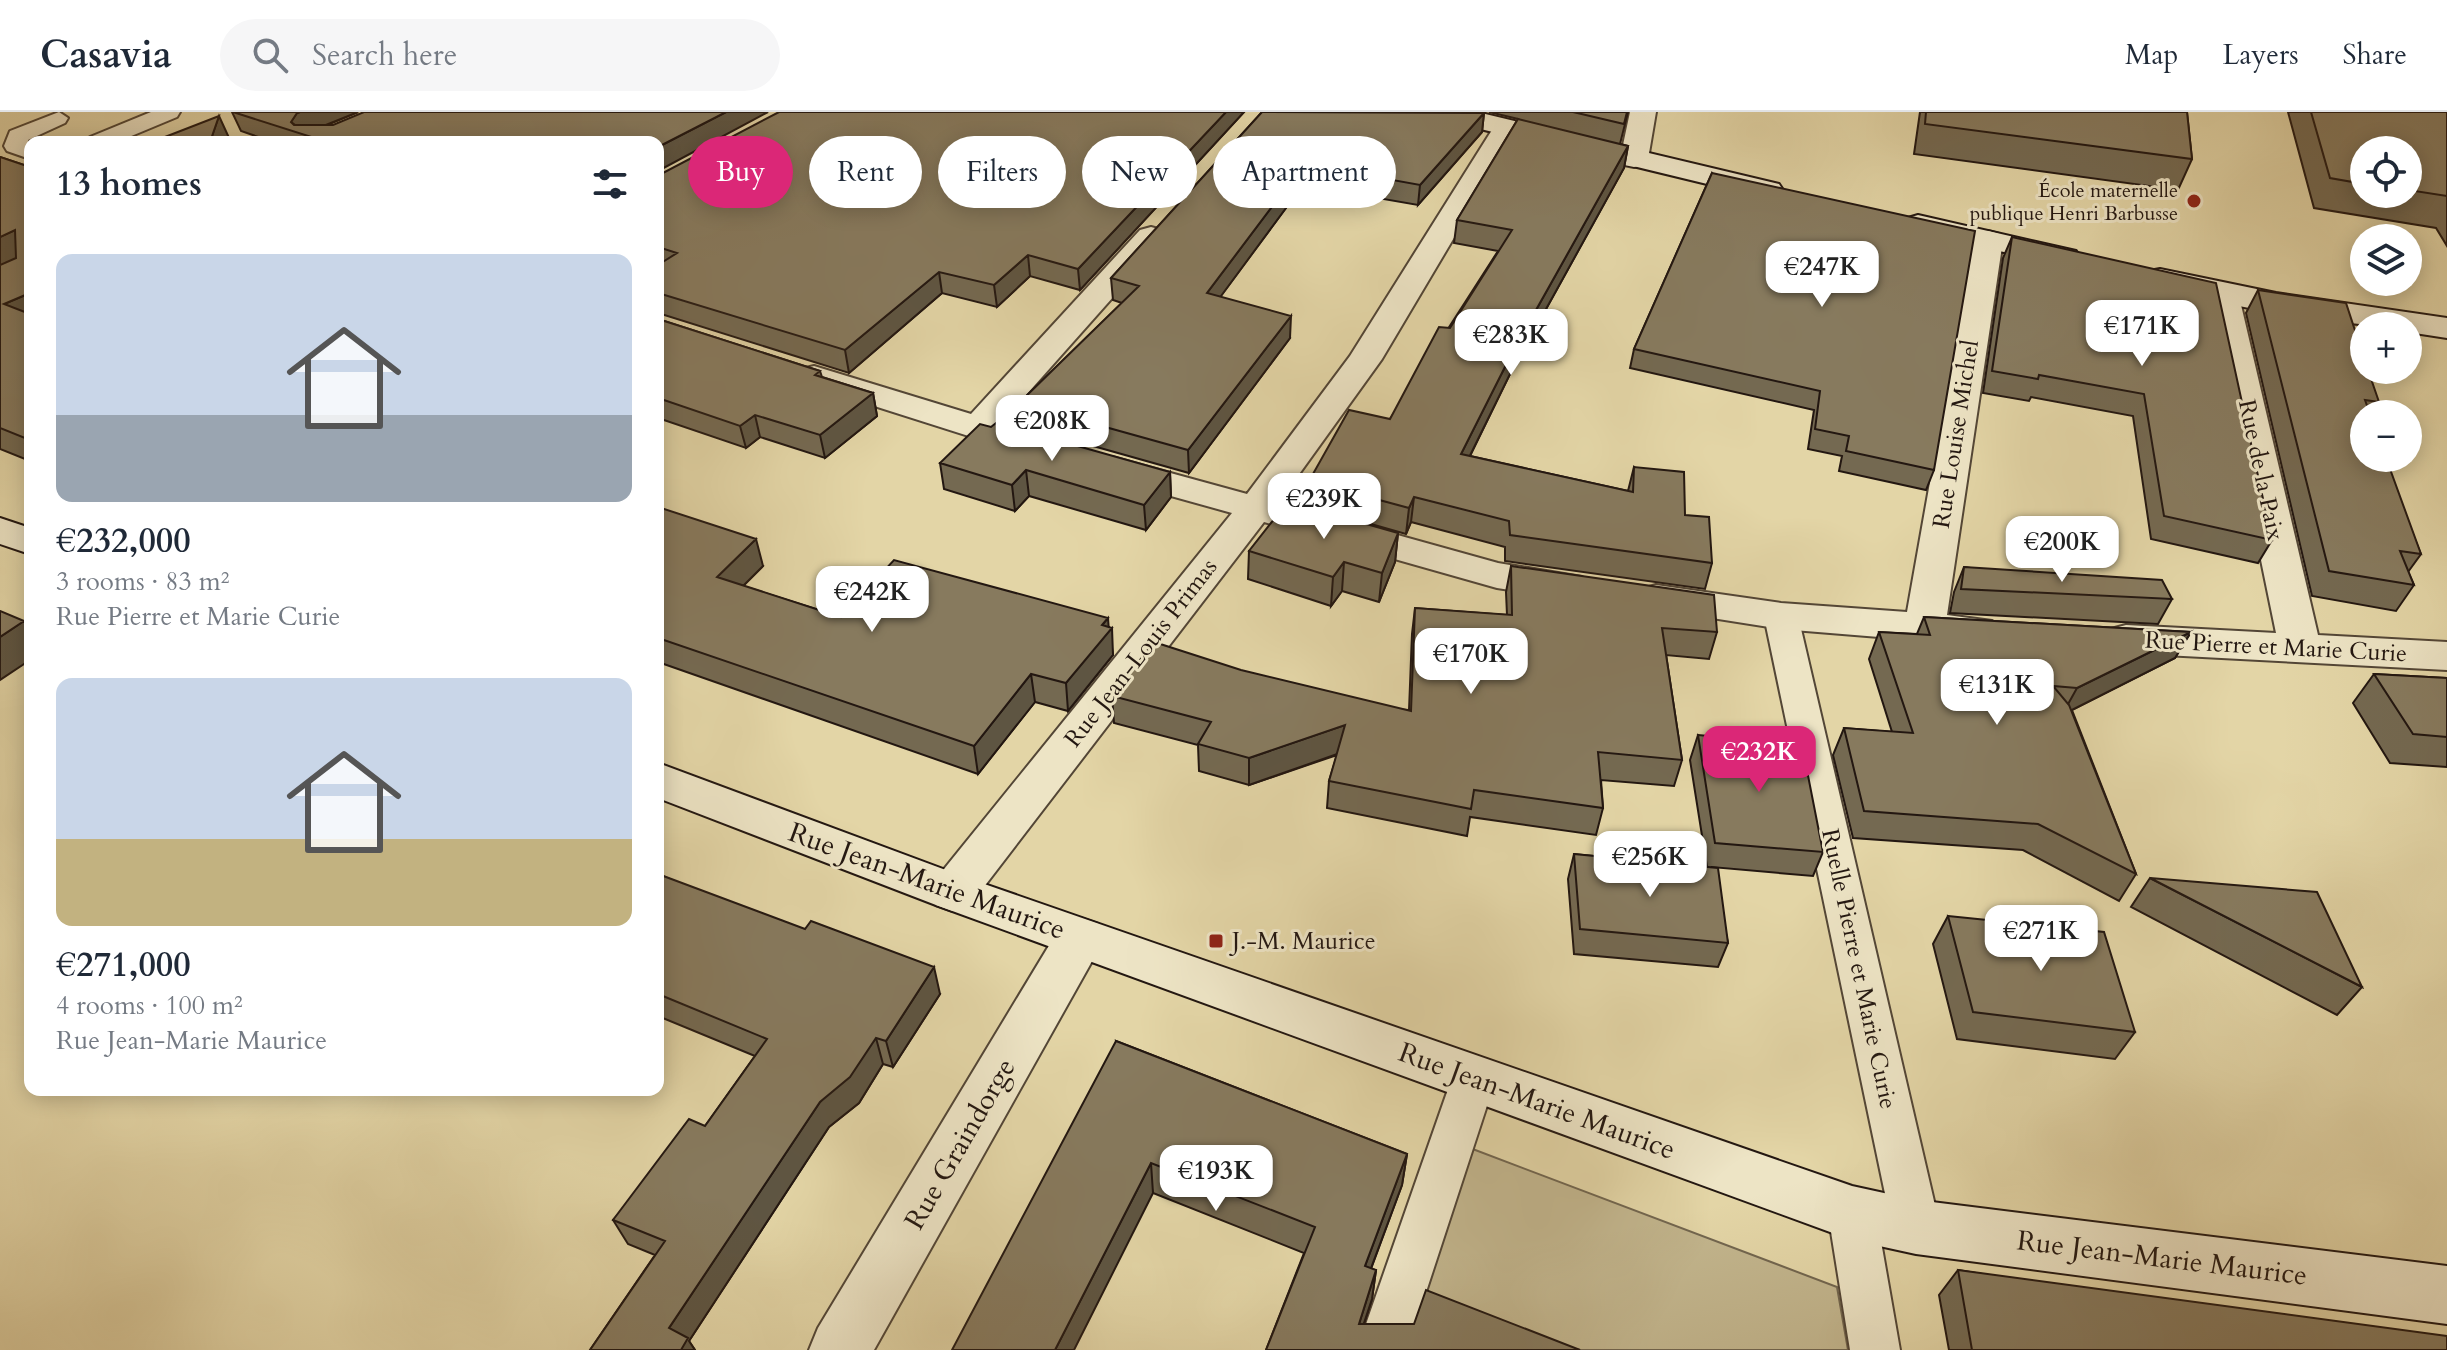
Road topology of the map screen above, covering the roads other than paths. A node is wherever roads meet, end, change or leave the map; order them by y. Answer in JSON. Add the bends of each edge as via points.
{"nodes":[{"id":1,"x":169,"y":112,"type":"edge"},
{"id":2,"x":1444,"y":112,"type":"edge"},
{"id":3,"x":1643,"y":112,"type":"edge"},
{"id":4,"x":57,"y":118,"type":"dead end"},
{"id":5,"x":1506,"y":128,"type":"junction"},
{"id":6,"x":112,"y":136,"type":"edge"},
{"id":7,"x":24,"y":150,"type":"edge"},
{"id":8,"x":1634,"y":159,"type":"junction"},
{"id":9,"x":1802,"y":198,"type":"edge"},
{"id":10,"x":1167,"y":217,"type":"edge"},
{"id":11,"x":1895,"y":219,"type":"edge"},
{"id":12,"x":1988,"y":240,"type":"junction"},
{"id":13,"x":2090,"y":262,"type":"edge"},
{"id":14,"x":2134,"y":272,"type":"edge"},
{"id":15,"x":2222,"y":292,"type":"junction"},
{"id":16,"x":2447,"y":328,"type":"edge"},
{"id":17,"x":780,"y":364,"type":"edge"},
{"id":18,"x":977,"y":428,"type":"junction"},
{"id":19,"x":1255,"y":509,"type":"junction"},
{"id":20,"x":0,"y":530,"type":"edge"},
{"id":21,"x":24,"y":540,"type":"edge"},
{"id":22,"x":1781,"y":616,"type":"junction"},
{"id":23,"x":1925,"y":628,"type":"junction"},
{"id":24,"x":2018,"y":633,"type":"edge"},
{"id":25,"x":2096,"y":637,"type":"edge"},
{"id":26,"x":2300,"y":649,"type":"junction"},
{"id":27,"x":2447,"y":656,"type":"edge"},
{"id":28,"x":664,"y":782,"type":"edge"},
{"id":29,"x":953,"y":892,"type":"junction"},
{"id":30,"x":1080,"y":938,"type":"junction"},
{"id":31,"x":1474,"y":1078,"type":"junction"},
{"id":32,"x":1852,"y":1213,"type":"junction"},
{"id":33,"x":1916,"y":1227,"type":"junction"},
{"id":34,"x":2447,"y":1295,"type":"edge"},
{"id":35,"x":840,"y":1350,"type":"edge"},
{"id":36,"x":1382,"y":1350,"type":"edge"},
{"id":37,"x":1875,"y":1350,"type":"edge"}],
"edges":[{"from":1,"to":6,"type":"lane"},
{"from":2,"to":5,"type":"street"},
{"from":3,"to":8,"type":"street"},
{"from":4,"to":7,"type":"lane","via":[[18,136],[15,146]]},
{"from":5,"to":8,"type":"street"},
{"from":5,"to":19,"type":"street","name":"Rue Jean-Louis Primas","via":[[1365,359]]},
{"from":8,"to":9,"type":"street"},
{"from":10,"to":18,"type":"street"},
{"from":11,"to":12,"type":"street"},
{"from":12,"to":13,"type":"street"},
{"from":12,"to":23,"type":"street","name":"Rue Louise Michel"},
{"from":14,"to":15,"type":"street"},
{"from":15,"to":16,"type":"street"},
{"from":15,"to":26,"type":"street","name":"Rue de la Paix"},
{"from":17,"to":18,"type":"street"},
{"from":18,"to":19,"type":"street"},
{"from":19,"to":22,"type":"street","via":[[1497,575]]},
{"from":19,"to":29,"type":"street","name":"Rue Jean-Louis Primas"},
{"from":20,"to":21,"type":"street"},
{"from":22,"to":23,"type":"street"},
{"from":22,"to":33,"type":"lane","name":"Ruelle Pierre et Marie Curie"},
{"from":23,"to":24,"type":"street"},
{"from":25,"to":26,"type":"street","name":"Rue Pierre et Marie Curie"},
{"from":26,"to":27,"type":"street","name":"Rue Pierre et Marie Curie"},
{"from":28,"to":29,"type":"street","name":"Rue Jean-Marie Maurice"},
{"from":29,"to":30,"type":"street","name":"Rue Jean-Marie Maurice"},
{"from":30,"to":31,"type":"street","name":"Rue Jean-Marie Maurice"},
{"from":30,"to":35,"type":"street","name":"Rue Graindorge"},
{"from":31,"to":32,"type":"street","name":"Rue Jean-Marie Maurice"},
{"from":31,"to":36,"type":"lane"},
{"from":32,"to":33,"type":"street","name":"Rue Jean-Marie Maurice"},
{"from":32,"to":37,"type":"lane"},
{"from":33,"to":34,"type":"street","name":"Rue Jean-Marie Maurice"}]}
